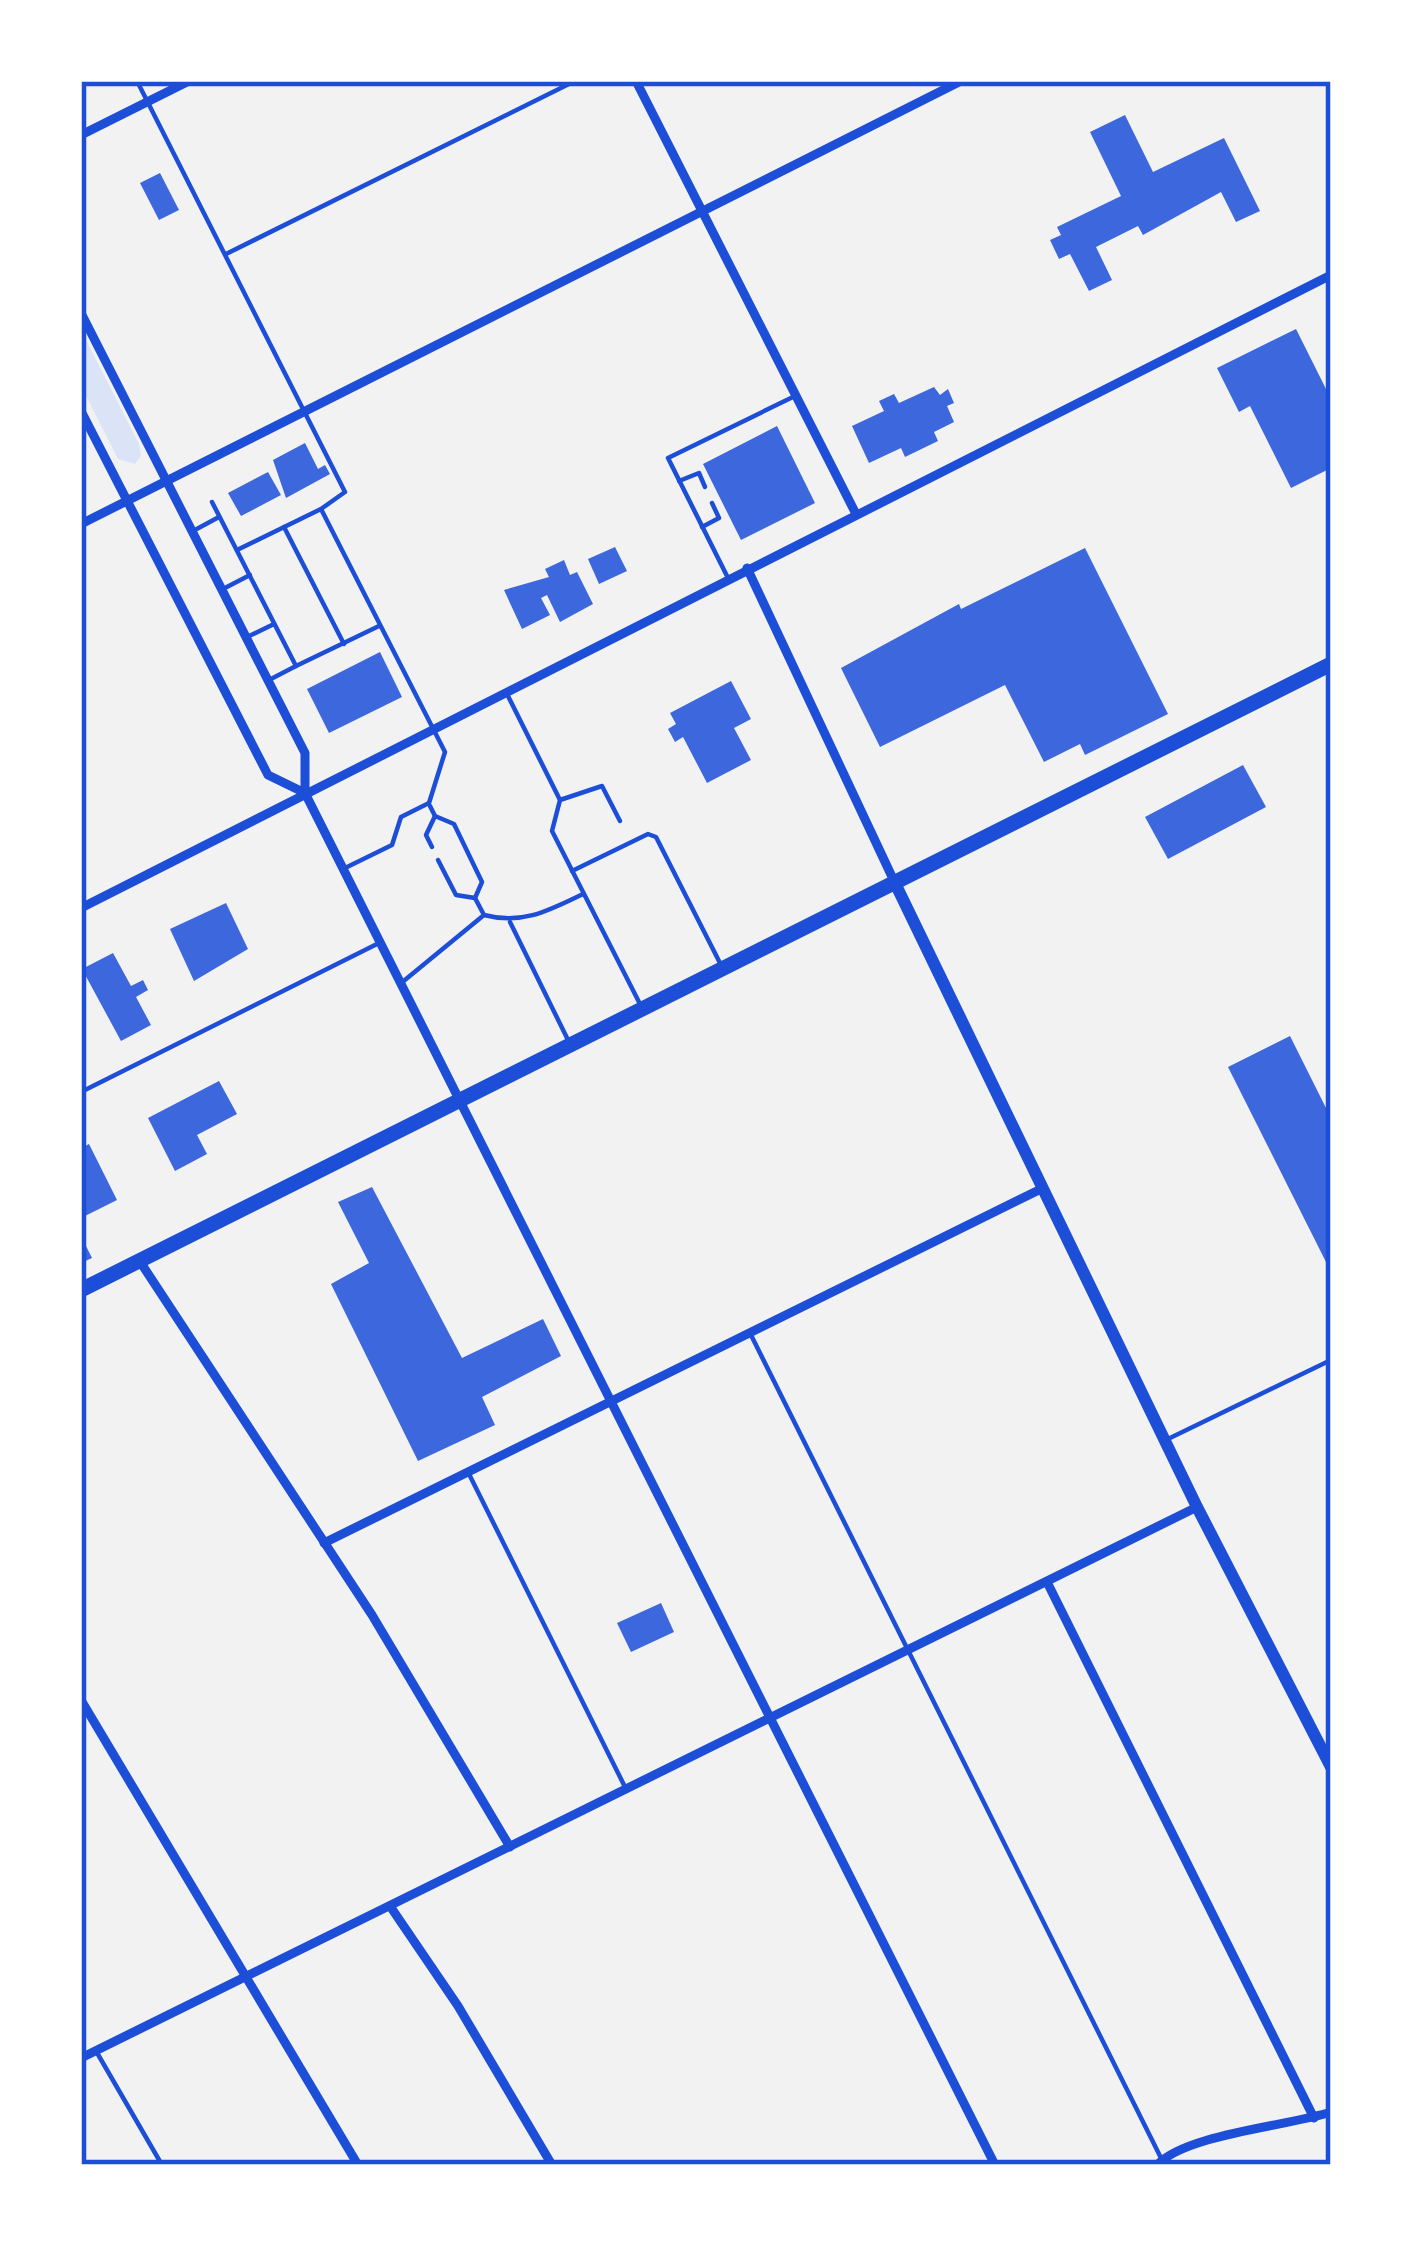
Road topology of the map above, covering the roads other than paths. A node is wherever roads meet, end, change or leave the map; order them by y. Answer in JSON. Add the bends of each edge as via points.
{"nodes":[{"id":1,"x":137,"y":81,"type":"edge"},
{"id":2,"x":189,"y":81,"type":"edge"},
{"id":3,"x":575,"y":81,"type":"edge"},
{"id":4,"x":635,"y":81,"type":"edge"},
{"id":5,"x":962,"y":81,"type":"edge"},
{"id":6,"x":148,"y":102,"type":"junction"},
{"id":7,"x":81,"y":136,"type":"edge"},
{"id":8,"x":701,"y":212,"type":"junction"},
{"id":9,"x":226,"y":254,"type":"junction"},
{"id":10,"x":1331,"y":275,"type":"edge"},
{"id":11,"x":81,"y":313,"type":"edge"},
{"id":12,"x":795,"y":396,"type":"junction"},
{"id":13,"x":81,"y":411,"type":"edge"},
{"id":14,"x":306,"y":412,"type":"junction"},
{"id":15,"x":679,"y":481,"type":"junction"},
{"id":16,"x":166,"y":482,"type":"junction"},
{"id":17,"x":705,"y":488,"type":"dead end"},
{"id":18,"x":126,"y":502,"type":"junction"},
{"id":19,"x":212,"y":502,"type":"dead end"},
{"id":20,"x":712,"y":503,"type":"dead end"},
{"id":21,"x":321,"y":509,"type":"junction"},
{"id":22,"x":856,"y":514,"type":"junction"},
{"id":23,"x":220,"y":517,"type":"junction"},
{"id":24,"x":81,"y":524,"type":"edge"},
{"id":25,"x":284,"y":526,"type":"junction"},
{"id":26,"x":702,"y":526,"type":"junction"},
{"id":27,"x":192,"y":531,"type":"junction"},
{"id":28,"x":237,"y":550,"type":"junction"},
{"id":29,"x":747,"y":568,"type":"junction"},
{"id":30,"x":250,"y":575,"type":"junction"},
{"id":31,"x":728,"y":578,"type":"junction"},
{"id":32,"x":222,"y":590,"type":"junction"},
{"id":33,"x":274,"y":624,"type":"junction"},
{"id":34,"x":381,"y":625,"type":"junction"},
{"id":35,"x":246,"y":638,"type":"junction"},
{"id":36,"x":344,"y":644,"type":"junction"},
{"id":37,"x":1331,"y":664,"type":"edge"},
{"id":38,"x":296,"y":666,"type":"junction"},
{"id":39,"x":268,"y":680,"type":"junction"},
{"id":40,"x":505,"y":690,"type":"junction"},
{"id":41,"x":434,"y":725,"type":"junction"},
{"id":42,"x":304,"y":793,"type":"junction"},
{"id":43,"x":560,"y":800,"type":"junction"},
{"id":44,"x":429,"y":803,"type":"junction"},
{"id":45,"x":435,"y":816,"type":"junction"},
{"id":46,"x":620,"y":820,"type":"dead end"},
{"id":47,"x":432,"y":847,"type":"dead end"},
{"id":48,"x":438,"y":860,"type":"dead end"},
{"id":49,"x":343,"y":869,"type":"junction"},
{"id":50,"x":572,"y":871,"type":"junction"},
{"id":51,"x":894,"y":881,"type":"junction"},
{"id":52,"x":583,"y":894,"type":"junction"},
{"id":53,"x":475,"y":898,"type":"junction"},
{"id":54,"x":81,"y":908,"type":"edge"},
{"id":55,"x":484,"y":915,"type":"junction"},
{"id":56,"x":510,"y":922,"type":"junction"},
{"id":57,"x":379,"y":943,"type":"junction"},
{"id":58,"x":723,"y":968,"type":"junction"},
{"id":59,"x":400,"y":984,"type":"junction"},
{"id":60,"x":643,"y":1009,"type":"junction"},
{"id":61,"x":571,"y":1045,"type":"junction"},
{"id":62,"x":81,"y":1092,"type":"edge"},
{"id":63,"x":458,"y":1102,"type":"junction"},
{"id":64,"x":1041,"y":1189,"type":"junction"},
{"id":65,"x":139,"y":1260,"type":"junction"},
{"id":66,"x":81,"y":1290,"type":"edge"},
{"id":67,"x":750,"y":1333,"type":"junction"},
{"id":68,"x":1331,"y":1360,"type":"edge"},
{"id":69,"x":610,"y":1402,"type":"junction"},
{"id":70,"x":1165,"y":1440,"type":"junction"},
{"id":71,"x":468,"y":1472,"type":"junction"},
{"id":72,"x":1197,"y":1508,"type":"junction"},
{"id":73,"x":325,"y":1543,"type":"junction"},
{"id":74,"x":1047,"y":1582,"type":"junction"},
{"id":75,"x":908,"y":1650,"type":"junction"},
{"id":76,"x":81,"y":1700,"type":"edge"},
{"id":77,"x":770,"y":1718,"type":"junction"},
{"id":78,"x":1331,"y":1767,"type":"edge"},
{"id":79,"x":626,"y":1790,"type":"junction"},
{"id":80,"x":510,"y":1847,"type":"junction"},
{"id":81,"x":391,"y":1906,"type":"junction"},
{"id":82,"x":246,"y":1977,"type":"junction"},
{"id":83,"x":96,"y":2051,"type":"junction"},
{"id":84,"x":81,"y":2058,"type":"edge"},
{"id":85,"x":1331,"y":2112,"type":"edge"},
{"id":86,"x":1314,"y":2118,"type":"junction"},
{"id":87,"x":1160,"y":2163,"type":"edge"},
{"id":88,"x":162,"y":2165,"type":"edge"},
{"id":89,"x":358,"y":2165,"type":"edge"},
{"id":90,"x":552,"y":2165,"type":"edge"},
{"id":91,"x":995,"y":2165,"type":"edge"}],
"edges":[{"from":1,"to":6,"type":"lane"},
{"from":2,"to":6,"type":"street"},
{"from":3,"to":9,"type":"lane"},
{"from":4,"to":8,"type":"street"},
{"from":5,"to":8,"type":"street"},
{"from":6,"to":7,"type":"street"},
{"from":6,"to":9,"type":"lane"},
{"from":8,"to":12,"type":"street"},
{"from":8,"to":14,"type":"street"},
{"from":9,"to":14,"type":"lane"},
{"from":10,"to":22,"type":"street"},
{"from":11,"to":16,"type":"street"},
{"from":12,"to":15,"type":"lane","via":[[668,458]]},
{"from":12,"to":22,"type":"street"},
{"from":13,"to":18,"type":"street"},
{"from":14,"to":16,"type":"street"},
{"from":14,"to":21,"type":"lane","via":[[345,492]]},
{"from":15,"to":17,"type":"lane","via":[[699,473]]},
{"from":15,"to":26,"type":"lane"},
{"from":16,"to":18,"type":"street"},
{"from":16,"to":27,"type":"street"},
{"from":18,"to":24,"type":"street"},
{"from":18,"to":42,"type":"street","via":[[268,775]]},
{"from":19,"to":23,"type":"lane"},
{"from":20,"to":26,"type":"lane","via":[[719,518]]},
{"from":21,"to":25,"type":"lane"},
{"from":21,"to":34,"type":"lane"},
{"from":22,"to":29,"type":"street"},
{"from":23,"to":27,"type":"lane"},
{"from":23,"to":28,"type":"lane"},
{"from":25,"to":28,"type":"lane"},
{"from":25,"to":36,"type":"lane"},
{"from":26,"to":31,"type":"lane"},
{"from":27,"to":32,"type":"street"},
{"from":28,"to":30,"type":"lane"},
{"from":29,"to":31,"type":"street"},
{"from":29,"to":51,"type":"street"},
{"from":30,"to":32,"type":"lane"},
{"from":30,"to":33,"type":"lane"},
{"from":31,"to":40,"type":"street"},
{"from":32,"to":35,"type":"street"},
{"from":33,"to":35,"type":"lane"},
{"from":33,"to":38,"type":"lane"},
{"from":34,"to":36,"type":"lane"},
{"from":34,"to":41,"type":"lane"},
{"from":35,"to":39,"type":"street"},
{"from":36,"to":38,"type":"lane"},
{"from":37,"to":51,"type":"main road"},
{"from":38,"to":39,"type":"lane"},
{"from":39,"to":42,"type":"street","via":[[305,753]]},
{"from":40,"to":41,"type":"street"},
{"from":40,"to":43,"type":"lane"},
{"from":41,"to":42,"type":"street"},
{"from":41,"to":44,"type":"lane","via":[[446,752]]},
{"from":42,"to":49,"type":"street"},
{"from":42,"to":54,"type":"street"},
{"from":43,"to":46,"type":"lane","via":[[602,787]]},
{"from":43,"to":50,"type":"lane","via":[[552,831]]},
{"from":44,"to":45,"type":"lane"},
{"from":44,"to":49,"type":"lane","via":[[400,817],[392,845]]},
{"from":45,"to":47,"type":"lane","via":[[426,835]]},
{"from":45,"to":53,"type":"lane","via":[[454,824],[482,882]]},
{"from":48,"to":53,"type":"lane","via":[[456,895]]},
{"from":49,"to":57,"type":"street"},
{"from":50,"to":52,"type":"lane"},
{"from":50,"to":58,"type":"lane","via":[[647,834],[656,837]]},
{"from":51,"to":58,"type":"main road"},
{"from":51,"to":64,"type":"street"},
{"from":52,"to":56,"type":"lane"},
{"from":52,"to":60,"type":"lane"},
{"from":53,"to":55,"type":"lane"},
{"from":55,"to":56,"type":"lane"},
{"from":55,"to":59,"type":"lane"},
{"from":56,"to":61,"type":"lane"},
{"from":57,"to":59,"type":"street"},
{"from":57,"to":62,"type":"lane"},
{"from":58,"to":60,"type":"main road"},
{"from":59,"to":63,"type":"street"},
{"from":60,"to":61,"type":"main road"},
{"from":61,"to":63,"type":"main road"},
{"from":63,"to":65,"type":"main road"},
{"from":63,"to":69,"type":"street"},
{"from":64,"to":67,"type":"street"},
{"from":64,"to":70,"type":"street"},
{"from":65,"to":66,"type":"main road"},
{"from":65,"to":73,"type":"street"},
{"from":67,"to":69,"type":"street"},
{"from":67,"to":75,"type":"lane"},
{"from":68,"to":70,"type":"lane"},
{"from":69,"to":71,"type":"street"},
{"from":69,"to":77,"type":"street"},
{"from":70,"to":72,"type":"street"},
{"from":71,"to":73,"type":"street"},
{"from":71,"to":79,"type":"lane"},
{"from":72,"to":74,"type":"street"},
{"from":72,"to":78,"type":"street"},
{"from":73,"to":80,"type":"street"},
{"from":74,"to":75,"type":"street"},
{"from":74,"to":86,"type":"street"},
{"from":75,"to":77,"type":"street"},
{"from":75,"to":87,"type":"lane"},
{"from":76,"to":82,"type":"street"},
{"from":77,"to":79,"type":"street"},
{"from":77,"to":91,"type":"street"},
{"from":79,"to":80,"type":"street"},
{"from":80,"to":81,"type":"street"},
{"from":81,"to":82,"type":"street"},
{"from":81,"to":90,"type":"street"},
{"from":82,"to":83,"type":"street"},
{"from":82,"to":89,"type":"street"},
{"from":83,"to":84,"type":"street"},
{"from":83,"to":88,"type":"lane"},
{"from":85,"to":86,"type":"street"},
{"from":86,"to":87,"type":"street","via":[[1218,2139]]}]}
